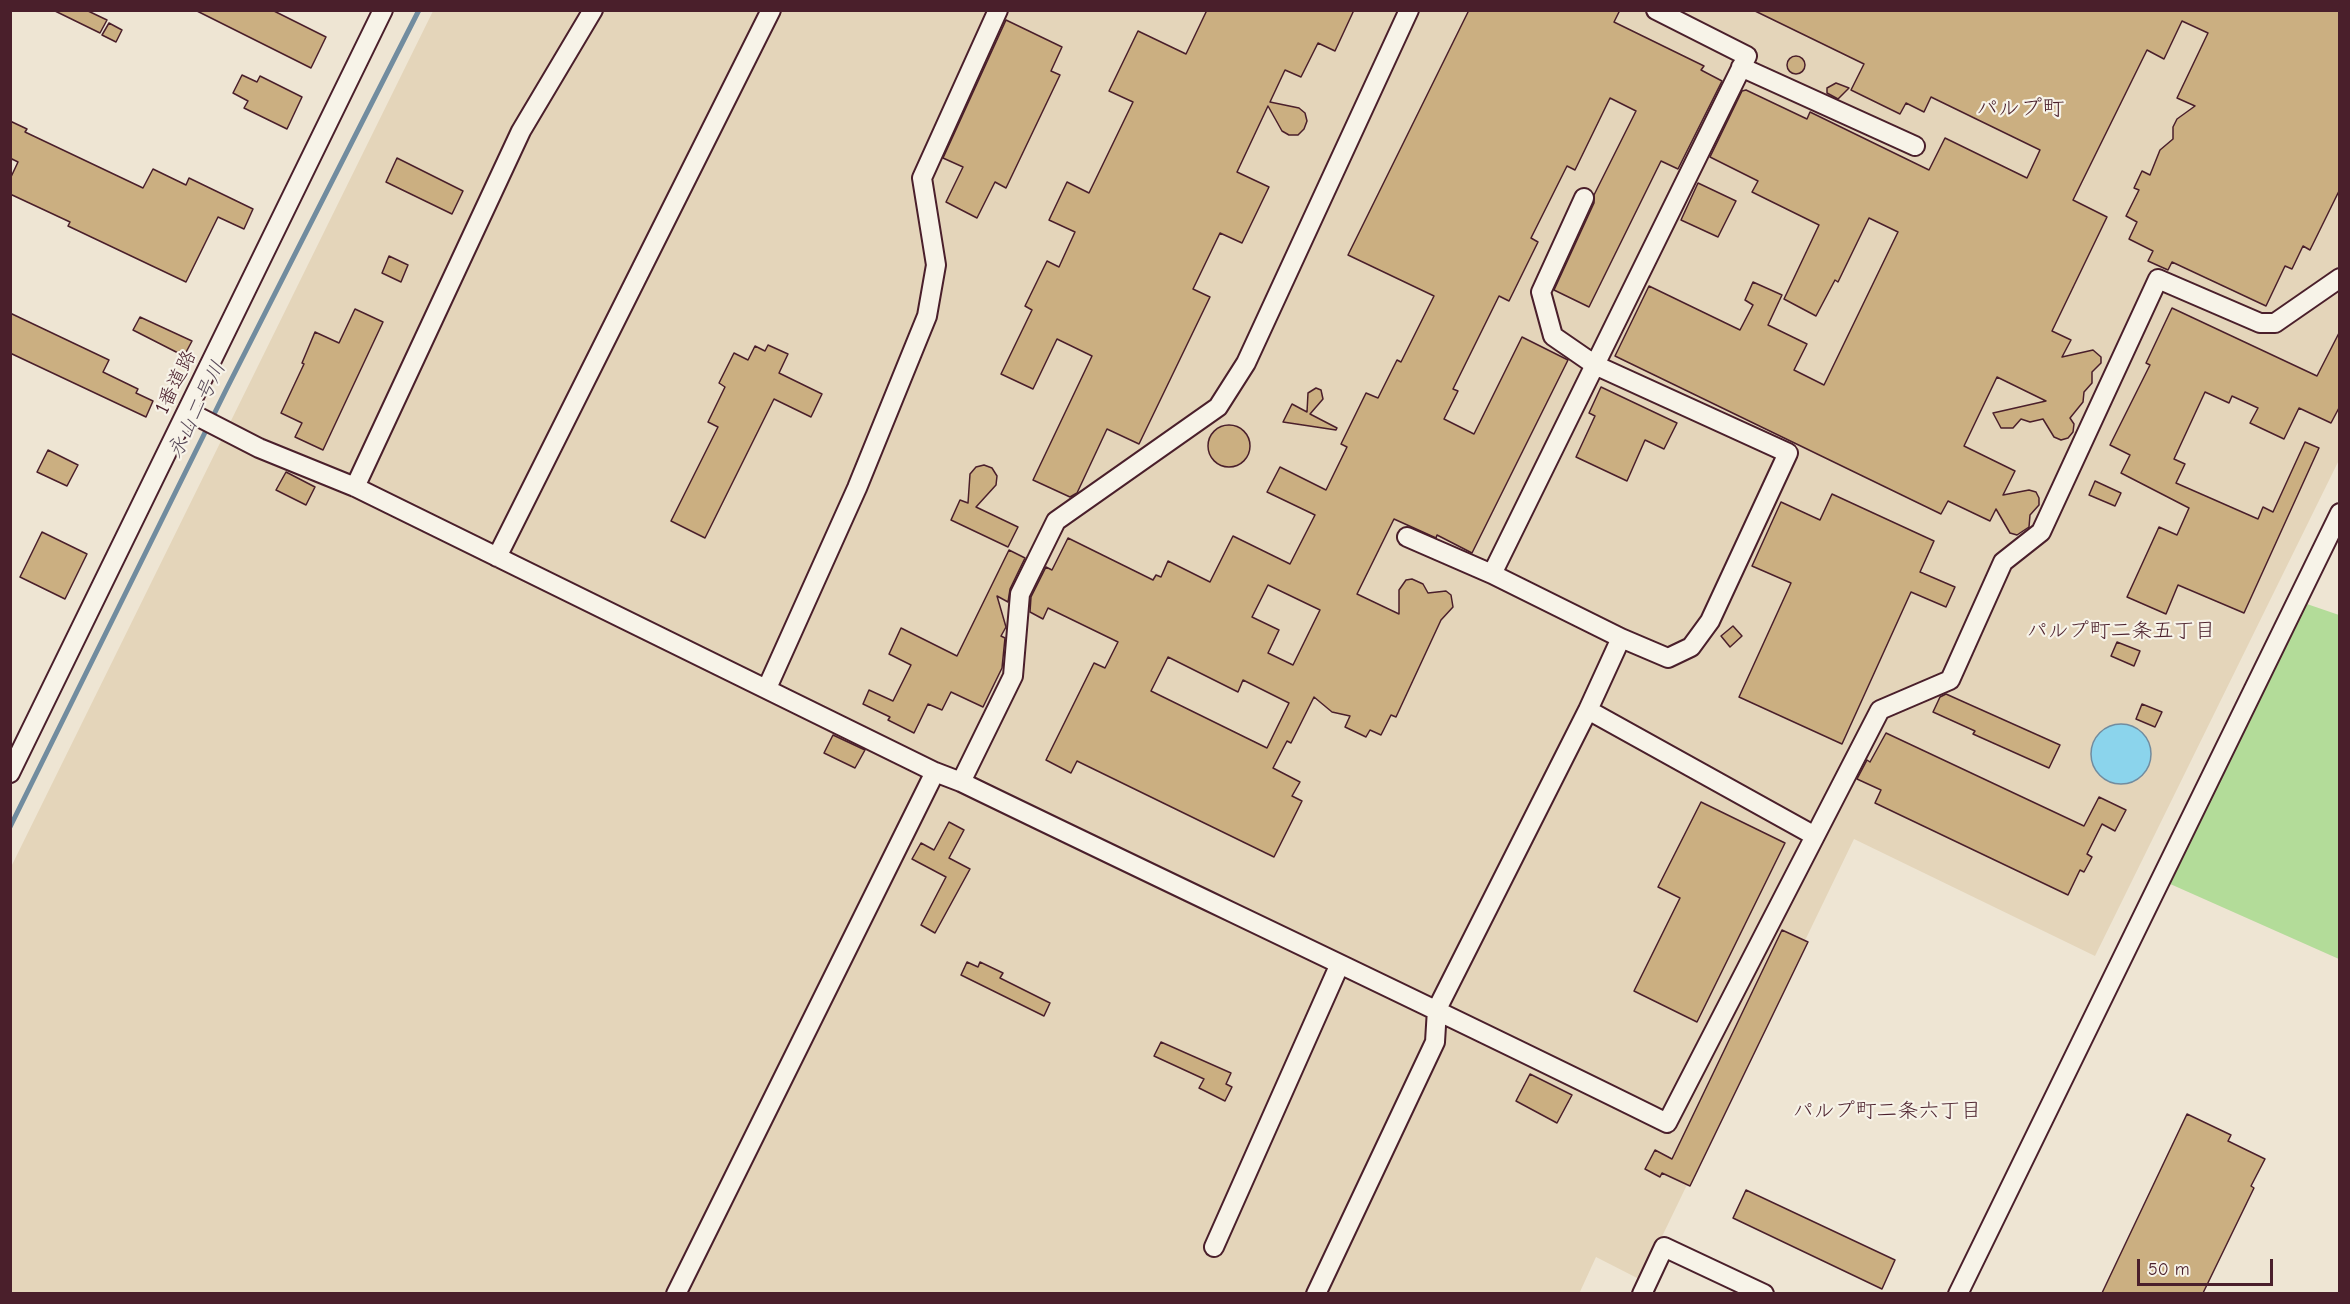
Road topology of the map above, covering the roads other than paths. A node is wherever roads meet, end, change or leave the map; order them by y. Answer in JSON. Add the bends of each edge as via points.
{"nodes":[{"id":1,"x":382,"y":10,"type":"edge"},
{"id":2,"x":593,"y":10,"type":"edge"},
{"id":3,"x":771,"y":10,"type":"edge"},
{"id":4,"x":998,"y":10,"type":"edge"},
{"id":5,"x":1409,"y":10,"type":"edge"},
{"id":6,"x":1663,"y":12,"type":"edge"},
{"id":7,"x":1741,"y":67,"type":"junction"},
{"id":8,"x":1915,"y":146,"type":"dead end"},
{"id":9,"x":1584,"y":198,"type":"dead end"},
{"id":10,"x":2340,"y":278,"type":"edge"},
{"id":11,"x":1595,"y":365,"type":"junction"},
{"id":12,"x":192,"y":414,"type":"junction"},
{"id":13,"x":356,"y":488,"type":"junction"},
{"id":14,"x":2340,"y":513,"type":"edge"},
{"id":15,"x":1407,"y":537,"type":"dead end"},
{"id":16,"x":497,"y":557,"type":"junction"},
{"id":17,"x":1492,"y":574,"type":"junction"},
{"id":18,"x":1621,"y":638,"type":"junction"},
{"id":19,"x":767,"y":688,"type":"junction"},
{"id":20,"x":1588,"y":710,"type":"junction"},
{"id":21,"x":935,"y":772,"type":"junction"},
{"id":22,"x":10,"y":773,"type":"edge"},
{"id":23,"x":961,"y":782,"type":"junction"},
{"id":24,"x":1815,"y":836,"type":"junction"},
{"id":25,"x":1339,"y":966,"type":"junction"},
{"id":26,"x":1437,"y":1009,"type":"junction"},
{"id":27,"x":1214,"y":1247,"type":"dead end"},
{"id":28,"x":676,"y":1293,"type":"edge"},
{"id":29,"x":1316,"y":1293,"type":"edge"},
{"id":30,"x":1642,"y":1293,"type":"edge"},
{"id":31,"x":1764,"y":1293,"type":"edge"},
{"id":32,"x":1958,"y":1293,"type":"edge"}],
"edges":[{"from":1,"to":12,"type":"street","name":"1番道路"},
{"from":2,"to":13,"type":"street","via":[[521,131]]},
{"from":3,"to":16,"type":"street"},
{"from":4,"to":19,"type":"street","via":[[922,178],[936,265],[927,316],[857,488]]},
{"from":5,"to":23,"type":"street","via":[[1246,363],[1218,407],[1056,521],[1020,594],[1013,676]]},
{"from":6,"to":7,"type":"street","via":[[1747,56]]},
{"from":7,"to":8,"type":"street"},
{"from":7,"to":11,"type":"street"},
{"from":9,"to":11,"type":"street","via":[[1541,292],[1553,336]]},
{"from":10,"to":24,"type":"street","via":[[2275,323],[2260,323],[2158,279],[2041,532],[2003,562],[1950,680],[1880,710]]},
{"from":11,"to":17,"type":"street"},
{"from":11,"to":18,"type":"street","via":[[1788,453],[1710,621],[1691,647],[1668,658]]},
{"from":12,"to":13,"type":"street","via":[[259,448]]},
{"from":12,"to":22,"type":"street","name":"1番道路"},
{"from":13,"to":16,"type":"street"},
{"from":14,"to":32,"type":"street"},
{"from":15,"to":17,"type":"street"},
{"from":16,"to":19,"type":"street"},
{"from":17,"to":18,"type":"street"},
{"from":18,"to":20,"type":"street"},
{"from":19,"to":21,"type":"street"},
{"from":20,"to":24,"type":"street"},
{"from":20,"to":26,"type":"street"},
{"from":21,"to":23,"type":"street"},
{"from":21,"to":28,"type":"street"},
{"from":23,"to":25,"type":"street"},
{"from":24,"to":26,"type":"street","via":[[1667,1123]]},
{"from":25,"to":26,"type":"street"},
{"from":25,"to":27,"type":"street"},
{"from":26,"to":29,"type":"street","via":[[1436,1042]]},
{"from":30,"to":31,"type":"street","via":[[1664,1247]]}]}
